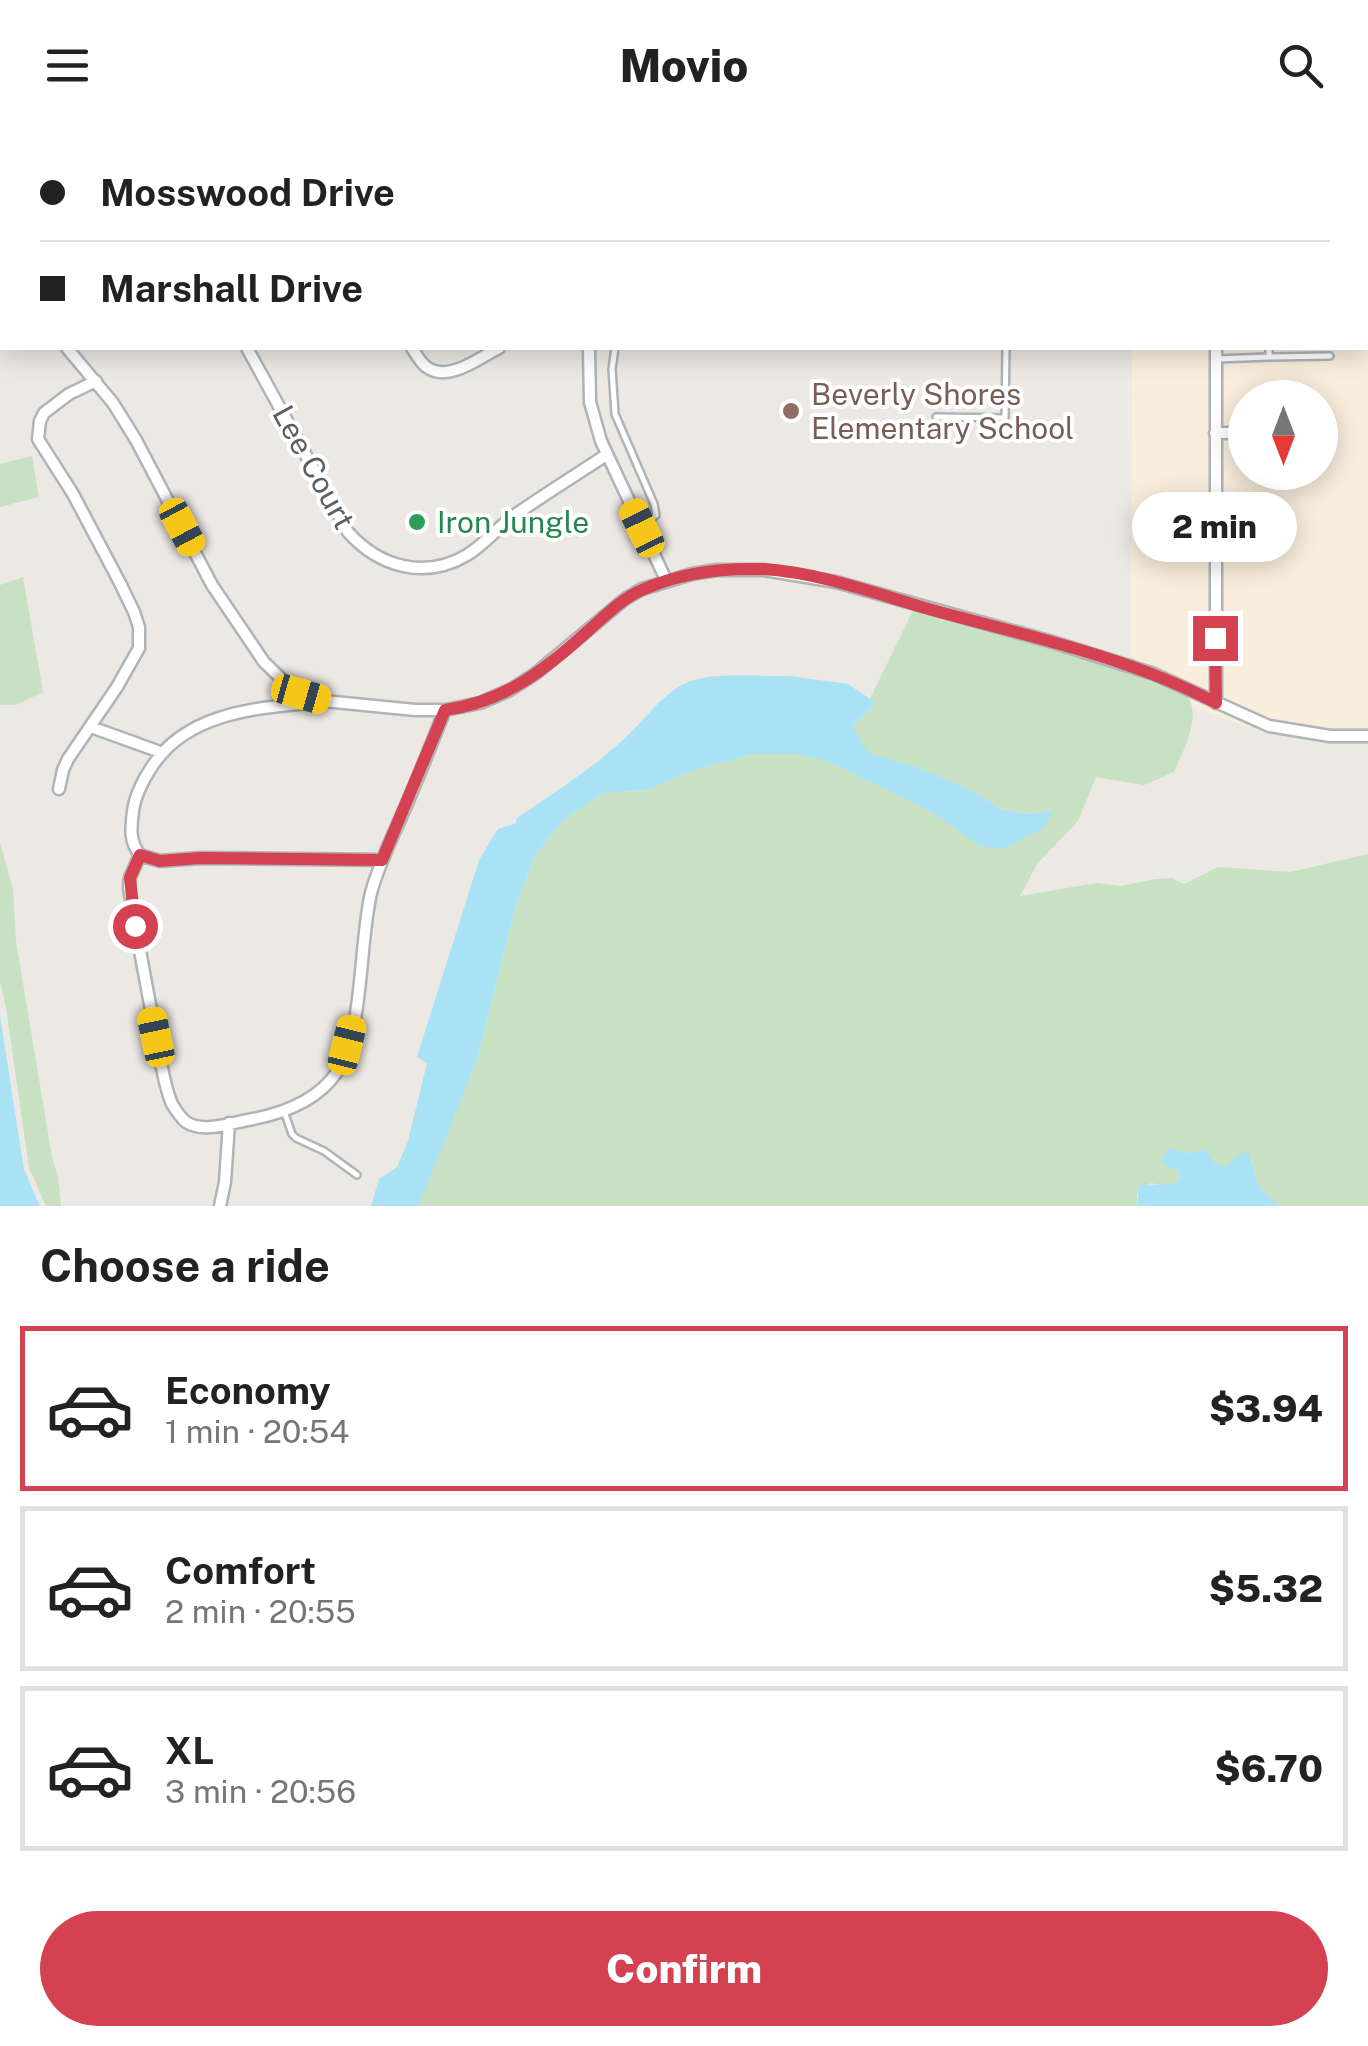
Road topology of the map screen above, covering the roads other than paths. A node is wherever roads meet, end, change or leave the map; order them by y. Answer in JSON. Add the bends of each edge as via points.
{"nodes":[{"id":1,"x":68,"y":350,"type":"edge"},
{"id":2,"x":249,"y":350,"type":"edge"},
{"id":3,"x":414,"y":350,"type":"edge"},
{"id":4,"x":495,"y":350,"type":"edge"},
{"id":5,"x":589,"y":350,"type":"edge"},
{"id":6,"x":615,"y":350,"type":"edge"},
{"id":7,"x":1006,"y":350,"type":"edge"},
{"id":8,"x":1269,"y":350,"type":"edge"},
{"id":9,"x":1216,"y":353,"type":"edge"},
{"id":10,"x":1330,"y":356,"type":"dead end"},
{"id":11,"x":1269,"y":357,"type":"junction"},
{"id":12,"x":96,"y":380,"type":"junction"},
{"id":13,"x":936,"y":417,"type":"dead end"},
{"id":14,"x":1215,"y":433,"type":"junction"},
{"id":15,"x":1228,"y":433,"type":"edge"},
{"id":16,"x":606,"y":455,"type":"junction"},
{"id":17,"x":642,"y":528,"type":"junction"},
{"id":18,"x":666,"y":580,"type":"junction"},
{"id":19,"x":324,"y":701,"type":"junction"},
{"id":20,"x":1216,"y":703,"type":"junction"},
{"id":21,"x":445,"y":710,"type":"junction"},
{"id":22,"x":91,"y":727,"type":"junction"},
{"id":23,"x":1368,"y":736,"type":"edge"},
{"id":24,"x":163,"y":752,"type":"junction"},
{"id":25,"x":59,"y":789,"type":"dead end"},
{"id":26,"x":140,"y":855,"type":"junction"},
{"id":27,"x":382,"y":860,"type":"junction"},
{"id":28,"x":284,"y":1111,"type":"junction"},
{"id":29,"x":228,"y":1123,"type":"junction"},
{"id":30,"x":357,"y":1176,"type":"dead end"},
{"id":31,"x":220,"y":1206,"type":"edge"}],
"edges":[{"from":1,"to":12,"type":"street"},
{"from":2,"to":16,"type":"street","name":"Lee Court","via":[[348,532],[400,566],[428,568],[468,554]]},
{"from":3,"to":4,"type":"street","via":[[439,372]]},
{"from":5,"to":16,"type":"street","via":[[590,402]]},
{"from":6,"to":17,"type":"lane","via":[[615,414],[656,516]]},
{"from":7,"to":13,"type":"lane","via":[[1005,418]]},
{"from":8,"to":11,"type":"lane"},
{"from":9,"to":11,"type":"lane"},
{"from":9,"to":14,"type":"street"},
{"from":10,"to":11,"type":"lane"},
{"from":12,"to":19,"type":"street","via":[[136,440],[227,610],[293,690]]},
{"from":12,"to":22,"type":"street","via":[[44,413],[38,430],[139,628],[135,659]]},
{"from":14,"to":15,"type":"street"},
{"from":14,"to":20,"type":"street"},
{"from":16,"to":17,"type":"street"},
{"from":17,"to":18,"type":"street"},
{"from":18,"to":20,"type":"street","via":[[740,569],[796,573],[1049,641],[1154,674]]},
{"from":18,"to":21,"type":"street","via":[[625,599],[510,690]]},
{"from":19,"to":21,"type":"street"},
{"from":19,"to":24,"type":"street","via":[[229,714]]},
{"from":20,"to":23,"type":"street","via":[[1282,730]]},
{"from":21,"to":27,"type":"street"},
{"from":22,"to":24,"type":"street"},
{"from":22,"to":25,"type":"street","via":[[68,759]]},
{"from":24,"to":26,"type":"street","via":[[134,805],[131,834]]},
{"from":26,"to":27,"type":"street","via":[[160,861]]},
{"from":26,"to":29,"type":"street","via":[[129,887],[173,1105],[191,1124]]},
{"from":27,"to":28,"type":"street","via":[[337,1072]]},
{"from":28,"to":29,"type":"street"},
{"from":28,"to":30,"type":"lane","via":[[296,1138]]},
{"from":29,"to":31,"type":"street"}]}
